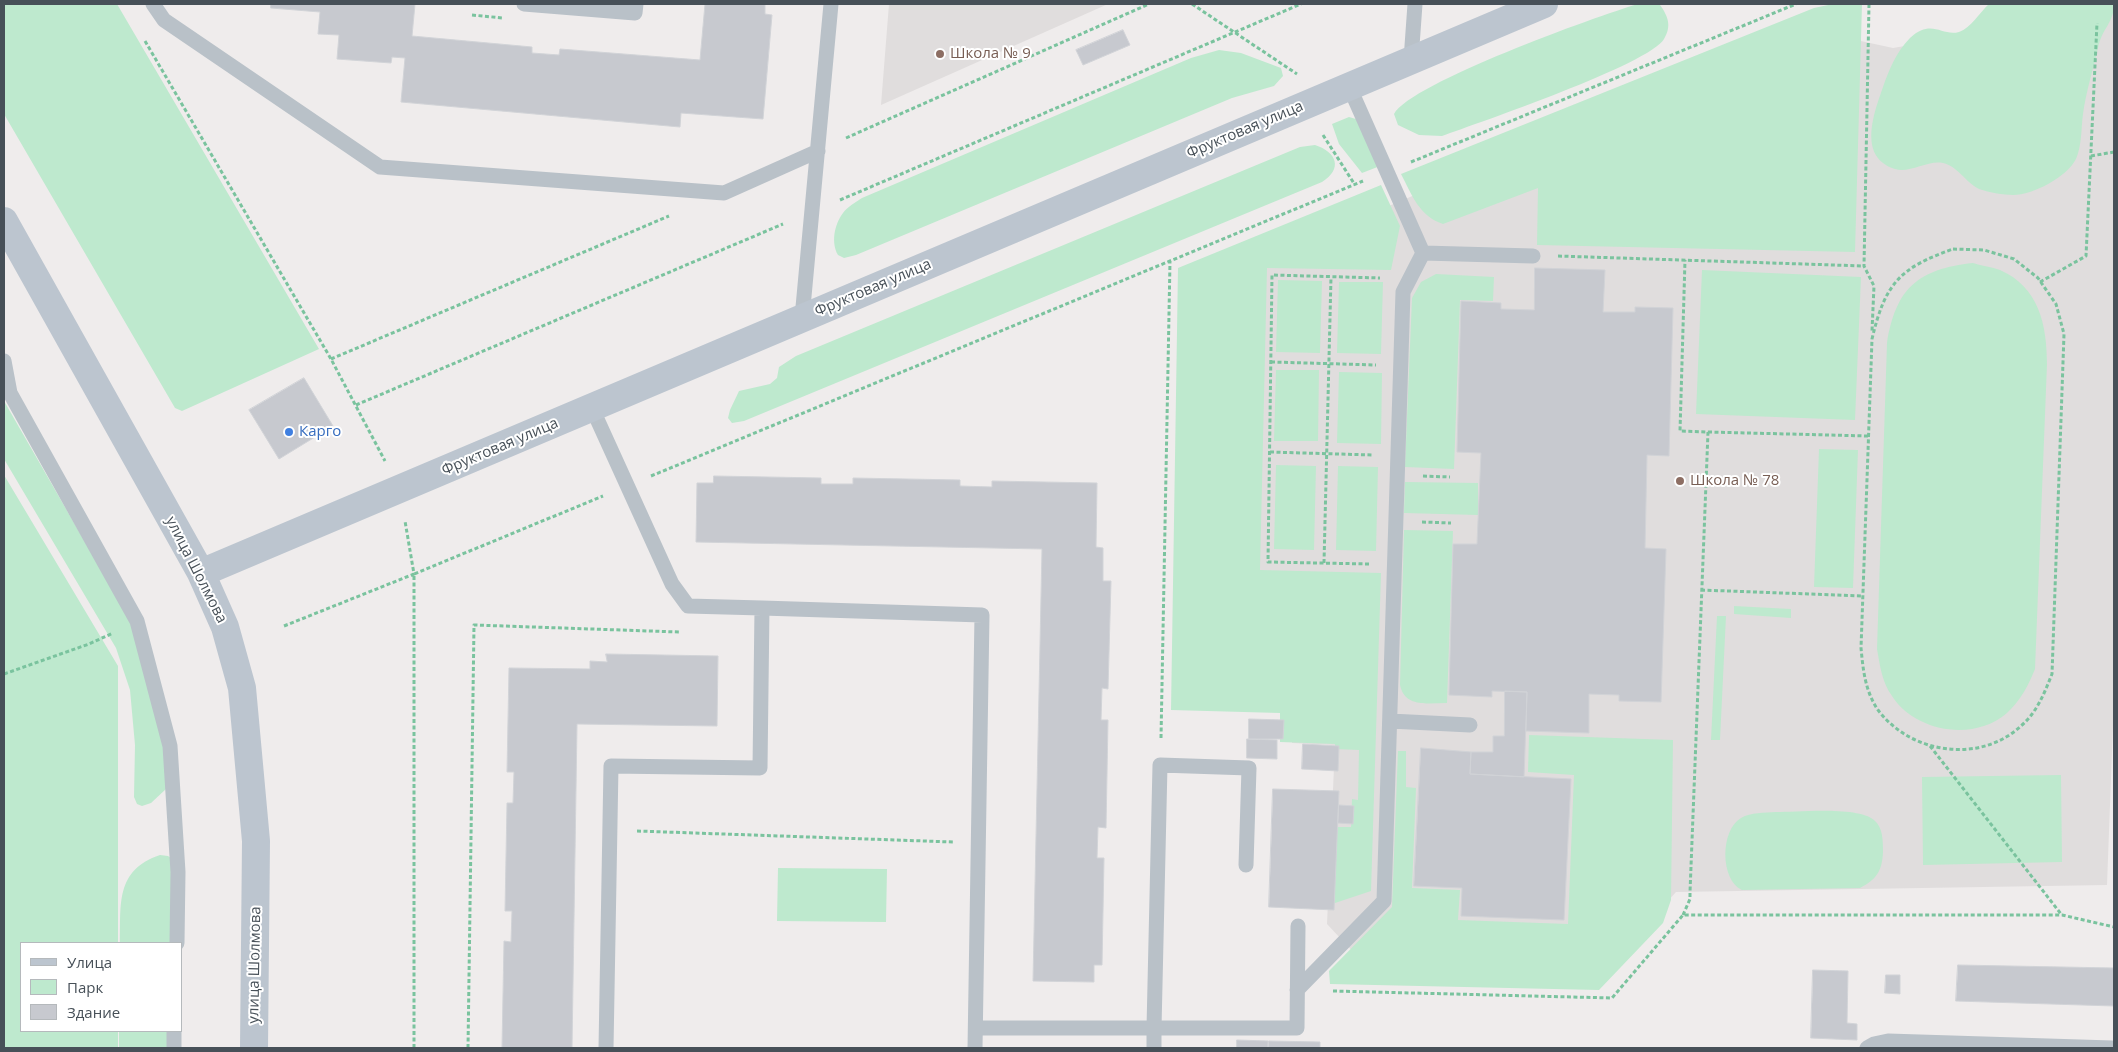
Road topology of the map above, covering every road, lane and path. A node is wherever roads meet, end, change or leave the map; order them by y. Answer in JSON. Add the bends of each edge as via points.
{"nodes":[{"id":1,"x":153,"y":4,"type":"edge"},
{"id":2,"x":524,"y":4,"type":"edge"},
{"id":3,"x":636,"y":4,"type":"edge"},
{"id":4,"x":831,"y":4,"type":"edge"},
{"id":5,"x":1149,"y":4,"type":"edge"},
{"id":6,"x":1192,"y":4,"type":"edge"},
{"id":7,"x":1415,"y":4,"type":"edge"},
{"id":8,"x":1544,"y":4,"type":"edge"},
{"id":9,"x":1796,"y":4,"type":"edge"},
{"id":10,"x":1869,"y":4,"type":"edge"},
{"id":11,"x":2097,"y":23,"type":"dead end"},
{"id":12,"x":143,"y":38,"type":"dead end"},
{"id":13,"x":1411,"y":60,"type":"junction"},
{"id":14,"x":1298,"y":74,"type":"dead end"},
{"id":15,"x":1349,"y":86,"type":"junction"},
{"id":16,"x":1322,"y":136,"type":"dead end"},
{"id":17,"x":818,"y":151,"type":"junction"},
{"id":18,"x":2114,"y":152,"type":"edge"},
{"id":19,"x":2091,"y":156,"type":"junction"},
{"id":20,"x":1388,"y":171,"type":"junction"},
{"id":21,"x":1355,"y":184,"type":"junction"},
{"id":22,"x":678,"y":213,"type":"dead end"},
{"id":23,"x":4,"y":221,"type":"edge"},
{"id":24,"x":1423,"y":253,"type":"junction"},
{"id":25,"x":1533,"y":256,"type":"joint"},
{"id":26,"x":1685,"y":260,"type":"junction"},
{"id":27,"x":1170,"y":261,"type":"junction"},
{"id":28,"x":1864,"y":266,"type":"junction"},
{"id":29,"x":1331,"y":277,"type":"junction"},
{"id":30,"x":1409,"y":279,"type":"junction"},
{"id":31,"x":2040,"y":282,"type":"junction"},
{"id":32,"x":802,"y":318,"type":"junction"},
{"id":33,"x":1872,"y":339,"type":"junction"},
{"id":34,"x":331,"y":358,"type":"junction"},
{"id":35,"x":4,"y":361,"type":"edge"},
{"id":36,"x":1271,"y":362,"type":"junction"},
{"id":37,"x":1329,"y":363,"type":"junction"},
{"id":38,"x":1401,"y":366,"type":"junction"},
{"id":39,"x":592,"y":408,"type":"junction"},
{"id":40,"x":1708,"y":432,"type":"junction"},
{"id":41,"x":1868,"y":436,"type":"junction"},
{"id":42,"x":1270,"y":452,"type":"junction"},
{"id":43,"x":1327,"y":454,"type":"junction"},
{"id":44,"x":1398,"y":456,"type":"junction"},
{"id":45,"x":627,"y":486,"type":"junction"},
{"id":46,"x":400,"y":489,"type":"junction"},
{"id":47,"x":1324,"y":563,"type":"junction"},
{"id":48,"x":1395,"y":565,"type":"junction"},
{"id":49,"x":201,"y":573,"type":"junction"},
{"id":50,"x":414,"y":574,"type":"junction"},
{"id":51,"x":1701,"y":590,"type":"junction"},
{"id":52,"x":1863,"y":596,"type":"junction"},
{"id":53,"x":762,"y":608,"type":"junction"},
{"id":54,"x":284,"y":626,"type":"dead end"},
{"id":55,"x":122,"y":629,"type":"dead end"},
{"id":56,"x":682,"y":632,"type":"dead end"},
{"id":57,"x":4,"y":674,"type":"edge"},
{"id":58,"x":1390,"y":721,"type":"junction"},
{"id":59,"x":1470,"y":725,"type":"dead end"},
{"id":60,"x":1930,"y":746,"type":"junction"},
{"id":61,"x":1160,"y":765,"type":"junction"},
{"id":62,"x":610,"y":830,"type":"junction"},
{"id":63,"x":978,"y":843,"type":"junction"},
{"id":64,"x":1246,"y":865,"type":"dead end"},
{"id":65,"x":1683,"y":915,"type":"junction"},
{"id":66,"x":2062,"y":915,"type":"junction"},
{"id":67,"x":1298,"y":926,"type":"dead end"},
{"id":68,"x":2114,"y":927,"type":"edge"},
{"id":69,"x":177,"y":942,"type":"edge"},
{"id":70,"x":1297,"y":990,"type":"junction"},
{"id":71,"x":976,"y":1028,"type":"junction"},
{"id":72,"x":1154,"y":1028,"type":"junction"},
{"id":73,"x":174,"y":1032,"type":"edge"},
{"id":74,"x":174,"y":1048,"type":"edge"},
{"id":75,"x":254,"y":1048,"type":"edge"},
{"id":76,"x":414,"y":1048,"type":"edge"},
{"id":77,"x":468,"y":1048,"type":"edge"},
{"id":78,"x":606,"y":1048,"type":"edge"},
{"id":79,"x":975,"y":1048,"type":"edge"},
{"id":80,"x":1154,"y":1048,"type":"edge"},
{"id":81,"x":1867,"y":1048,"type":"edge"},
{"id":82,"x":2101,"y":1048,"type":"edge"},
{"id":83,"x":2112,"y":1048,"type":"edge"}],
"edges":[{"from":1,"to":17,"type":"lane","via":[[164,20],[380,167],[724,193]]},
{"from":2,"to":3,"type":"lane","via":[[635,13]]},
{"from":4,"to":17,"type":"lane"},
{"from":5,"to":17,"type":"path"},
{"from":6,"to":14,"type":"path"},
{"from":7,"to":13,"type":"lane"},
{"from":8,"to":13,"type":"street","name":"Фруктовая улица"},
{"from":9,"to":20,"type":"path"},
{"from":10,"to":28,"type":"path"},
{"from":11,"to":19,"type":"path"},
{"from":12,"to":34,"type":"path"},
{"from":13,"to":15,"type":"street","name":"Фруктовая улица"},
{"from":15,"to":20,"type":"lane"},
{"from":15,"to":32,"type":"street","name":"Фруктовая улица"},
{"from":16,"to":21,"type":"path"},
{"from":17,"to":32,"type":"lane"},
{"from":18,"to":19,"type":"path"},
{"from":19,"to":31,"type":"path","via":[[2086,256]]},
{"from":20,"to":21,"type":"path"},
{"from":20,"to":24,"type":"lane"},
{"from":21,"to":27,"type":"path"},
{"from":22,"to":34,"type":"path"},
{"from":23,"to":49,"type":"street","name":"улица Шолмова"},
{"from":24,"to":25,"type":"lane"},
{"from":24,"to":30,"type":"lane"},
{"from":25,"to":26,"type":"path"},
{"from":26,"to":28,"type":"path"},
{"from":26,"to":40,"type":"path","via":[[1680,431]]},
{"from":27,"to":45,"type":"path"},
{"from":27,"to":61,"type":"path"},
{"from":28,"to":33,"type":"path","via":[[1874,286]]},
{"from":29,"to":30,"type":"path"},
{"from":29,"to":36,"type":"path","via":[[1272,275]]},
{"from":29,"to":37,"type":"path"},
{"from":30,"to":38,"type":"lane","via":[[1403,292]]},
{"from":31,"to":33,"type":"path","via":[[2014,260],[1984,250],[1953,249],[1922,260],[1897,280],[1879,307]]},
{"from":31,"to":60,"type":"path","via":[[2056,304],[2064,334],[2052,674],[2040,703],[2026,721],[1994,743],[1962,750]]},
{"from":32,"to":39,"type":"street","name":"Фруктовая улица"},
{"from":33,"to":41,"type":"path"},
{"from":34,"to":46,"type":"path"},
{"from":35,"to":69,"type":"lane","via":[[10,393],[138,621],[170,746],[178,872]]},
{"from":36,"to":37,"type":"path"},
{"from":36,"to":42,"type":"path"},
{"from":37,"to":38,"type":"path"},
{"from":37,"to":43,"type":"path"},
{"from":38,"to":44,"type":"lane"},
{"from":39,"to":45,"type":"lane"},
{"from":39,"to":46,"type":"street","name":"Фруктовая улица"},
{"from":40,"to":41,"type":"path"},
{"from":40,"to":51,"type":"path"},
{"from":41,"to":52,"type":"path"},
{"from":42,"to":43,"type":"path"},
{"from":42,"to":47,"type":"path","via":[[1268,562]]},
{"from":43,"to":44,"type":"path"},
{"from":43,"to":47,"type":"path"},
{"from":44,"to":48,"type":"lane"},
{"from":45,"to":50,"type":"path"},
{"from":45,"to":53,"type":"lane","via":[[672,584],[688,606]]},
{"from":46,"to":49,"type":"street","name":"Фруктовая улица"},
{"from":46,"to":50,"type":"path"},
{"from":47,"to":48,"type":"path"},
{"from":48,"to":58,"type":"lane"},
{"from":49,"to":75,"type":"street","name":"улица Шолмова","via":[[224,627],[242,688],[256,841]]},
{"from":50,"to":54,"type":"path"},
{"from":50,"to":76,"type":"path"},
{"from":51,"to":52,"type":"path"},
{"from":51,"to":65,"type":"path","via":[[1690,900]]},
{"from":52,"to":60,"type":"path","via":[[1861,648],[1864,680],[1878,709],[1901,732]]},
{"from":53,"to":62,"type":"lane","via":[[760,768],[611,766]]},
{"from":53,"to":63,"type":"lane","via":[[982,615]]},
{"from":55,"to":57,"type":"path"},
{"from":56,"to":77,"type":"path","via":[[474,625]]},
{"from":58,"to":59,"type":"lane"},
{"from":58,"to":70,"type":"lane","via":[[1384,901]]},
{"from":60,"to":66,"type":"path"},
{"from":61,"to":64,"type":"lane","via":[[1249,768]]},
{"from":61,"to":72,"type":"lane"},
{"from":62,"to":63,"type":"path"},
{"from":62,"to":78,"type":"lane"},
{"from":63,"to":71,"type":"lane"},
{"from":65,"to":66,"type":"path"},
{"from":65,"to":70,"type":"path","via":[[1612,998]]},
{"from":66,"to":68,"type":"path"},
{"from":67,"to":70,"type":"lane"},
{"from":70,"to":72,"type":"lane","via":[[1297,1028]]},
{"from":71,"to":72,"type":"lane"},
{"from":71,"to":79,"type":"lane"},
{"from":72,"to":80,"type":"lane"},
{"from":73,"to":74,"type":"lane"},
{"from":81,"to":82,"type":"lane","via":[[1888,1041]]},
{"from":82,"to":83,"type":"lane"}]}
